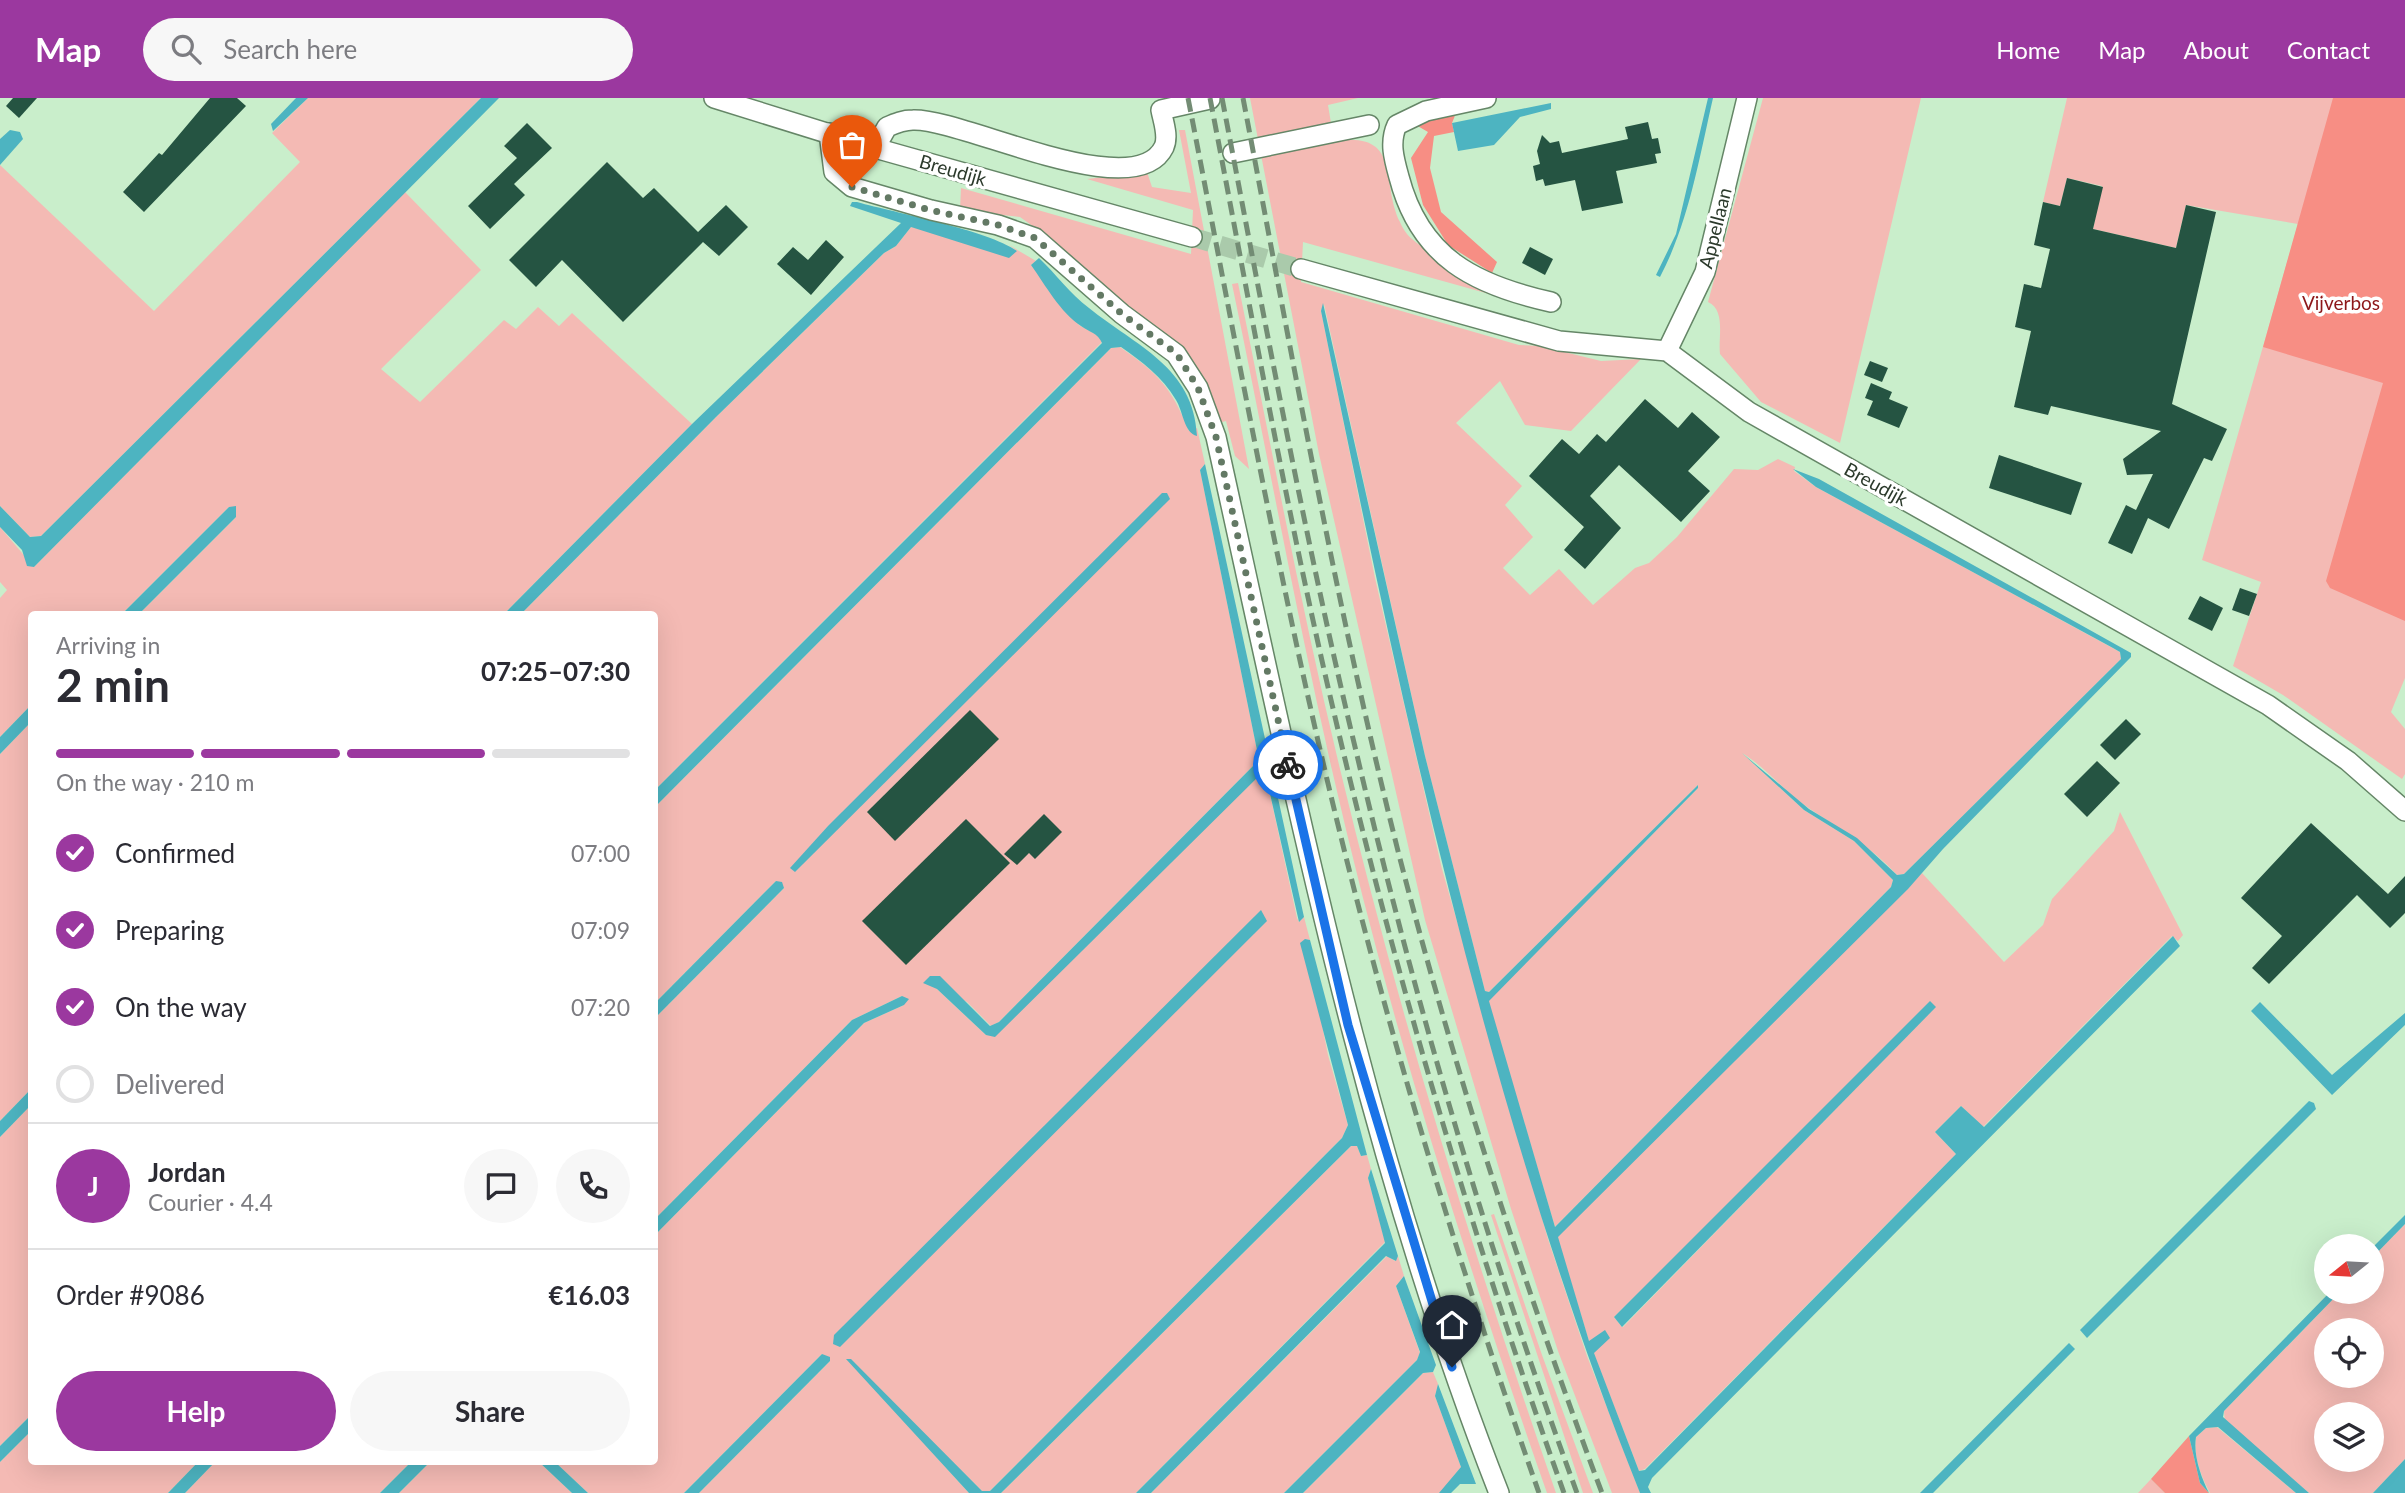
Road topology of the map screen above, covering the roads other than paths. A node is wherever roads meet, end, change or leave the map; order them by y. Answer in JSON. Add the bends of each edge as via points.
{"nodes":[{"id":1,"x":714,"y":98,"type":"edge"},
{"id":2,"x":1486,"y":98,"type":"edge"},
{"id":3,"x":1747,"y":98,"type":"edge"},
{"id":4,"x":1210,"y":99,"type":"edge"},
{"id":5,"x":1394,"y":130,"type":"junction"},
{"id":6,"x":829,"y":133,"type":"junction"},
{"id":7,"x":875,"y":148,"type":"junction"},
{"id":8,"x":1233,"y":153,"type":"dead end"},
{"id":9,"x":1192,"y":237,"type":"tunnel mouth"},
{"id":10,"x":1301,"y":269,"type":"tunnel mouth"},
{"id":11,"x":1551,"y":302,"type":"dead end"},
{"id":12,"x":1667,"y":351,"type":"junction"},
{"id":13,"x":2405,"y":811,"type":"edge"},
{"id":14,"x":1499,"y":1493,"type":"edge"}],
"edges":[{"from":1,"to":6,"type":"street","name":"Breudijk"},
{"from":2,"to":5,"type":"street","via":[[1406,118]]},
{"from":3,"to":12,"type":"street","name":"Appellaan","via":[[1705,272]]},
{"from":4,"to":7,"type":"street","via":[[1161,110],[1163,148],[1155,157],[1130,166],[1112,168],[1066,160],[914,120],[887,127]]},
{"from":5,"to":8,"type":"street","via":[[1367,115]]},
{"from":5,"to":11,"type":"street","via":[[1393,156],[1403,191],[1423,233],[1437,250],[1481,282]]},
{"from":6,"to":7,"type":"street","name":"Breudijk"},
{"from":6,"to":14,"type":"street","via":[[831,164],[842,181],[865,192],[1035,238],[1122,314],[1177,354],[1198,388],[1216,437],[1348,1025],[1460,1392]]},
{"from":7,"to":9,"type":"street","name":"Breudijk"},
{"from":10,"to":12,"type":"street","via":[[1559,341]]},
{"from":12,"to":13,"type":"street","name":"Breudijk","via":[[1749,412],[2268,705],[2348,761]]}]}
